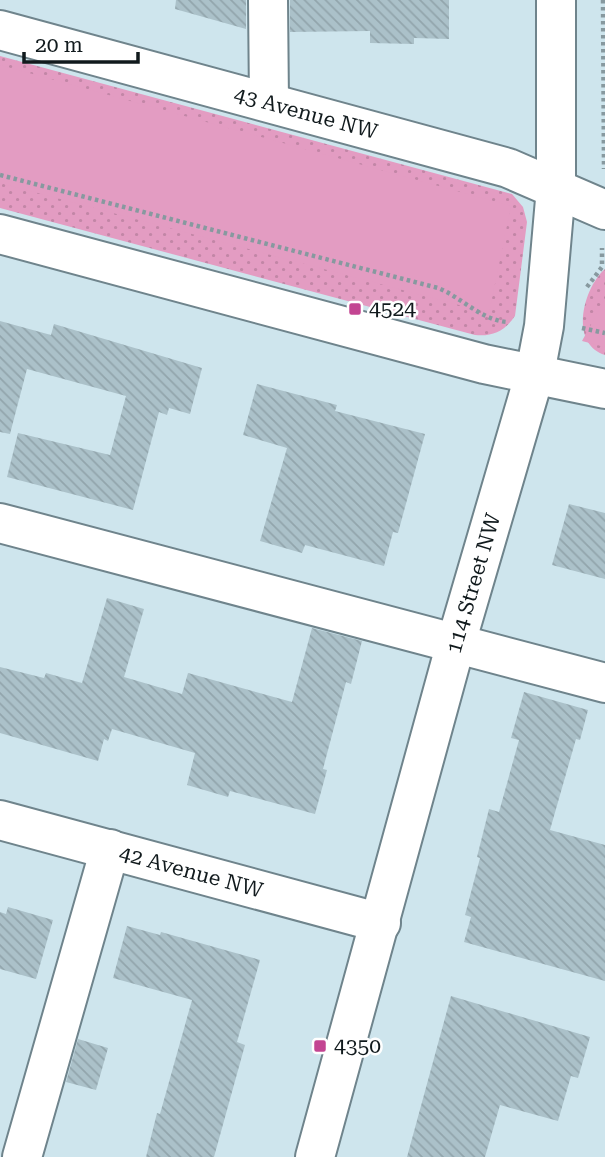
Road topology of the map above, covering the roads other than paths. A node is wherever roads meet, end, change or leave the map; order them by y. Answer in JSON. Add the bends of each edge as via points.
{"nodes":[{"id":1,"x":268,"y":0,"type":"edge"},
{"id":2,"x":556,"y":0,"type":"edge"},
{"id":3,"x":0,"y":30,"type":"edge"},
{"id":4,"x":269,"y":102,"type":"junction"},
{"id":5,"x":556,"y":188,"type":"junction"},
{"id":6,"x":605,"y":210,"type":"edge"},
{"id":7,"x":0,"y":234,"type":"edge"},
{"id":8,"x":535,"y":373,"type":"junction"},
{"id":9,"x":605,"y":388,"type":"edge"},
{"id":10,"x":0,"y":523,"type":"edge"},
{"id":11,"x":456,"y":643,"type":"junction"},
{"id":12,"x":605,"y":682,"type":"edge"},
{"id":13,"x":0,"y":820,"type":"edge"},
{"id":14,"x":110,"y":849,"type":"junction"},
{"id":15,"x":381,"y":923,"type":"junction"},
{"id":16,"x":17,"y":1136,"type":"edge"},
{"id":17,"x":314,"y":1157,"type":"edge"}],
"edges":[{"from":1,"to":4,"type":"street"},
{"from":2,"to":5,"type":"street","name":"114 Street NW"},
{"from":3,"to":4,"type":"street","name":"43 Avenue NW"},
{"from":4,"to":5,"type":"street","name":"43 Avenue NW","via":[[508,168]]},
{"from":5,"to":6,"type":"street","name":"43 Avenue NW"},
{"from":5,"to":8,"type":"street","name":"114 Street NW","via":[[544,326]]},
{"from":7,"to":8,"type":"street","via":[[484,364]]},
{"from":8,"to":9,"type":"street"},
{"from":8,"to":11,"type":"street","name":"114 Street NW"},
{"from":10,"to":11,"type":"street"},
{"from":11,"to":12,"type":"street"},
{"from":11,"to":15,"type":"street","name":"114 Street NW"},
{"from":13,"to":14,"type":"street","name":"42 Avenue NW"},
{"from":14,"to":15,"type":"street","name":"42 Avenue NW"},
{"from":14,"to":16,"type":"street"},
{"from":15,"to":17,"type":"street","name":"114 Street NW"}]}
